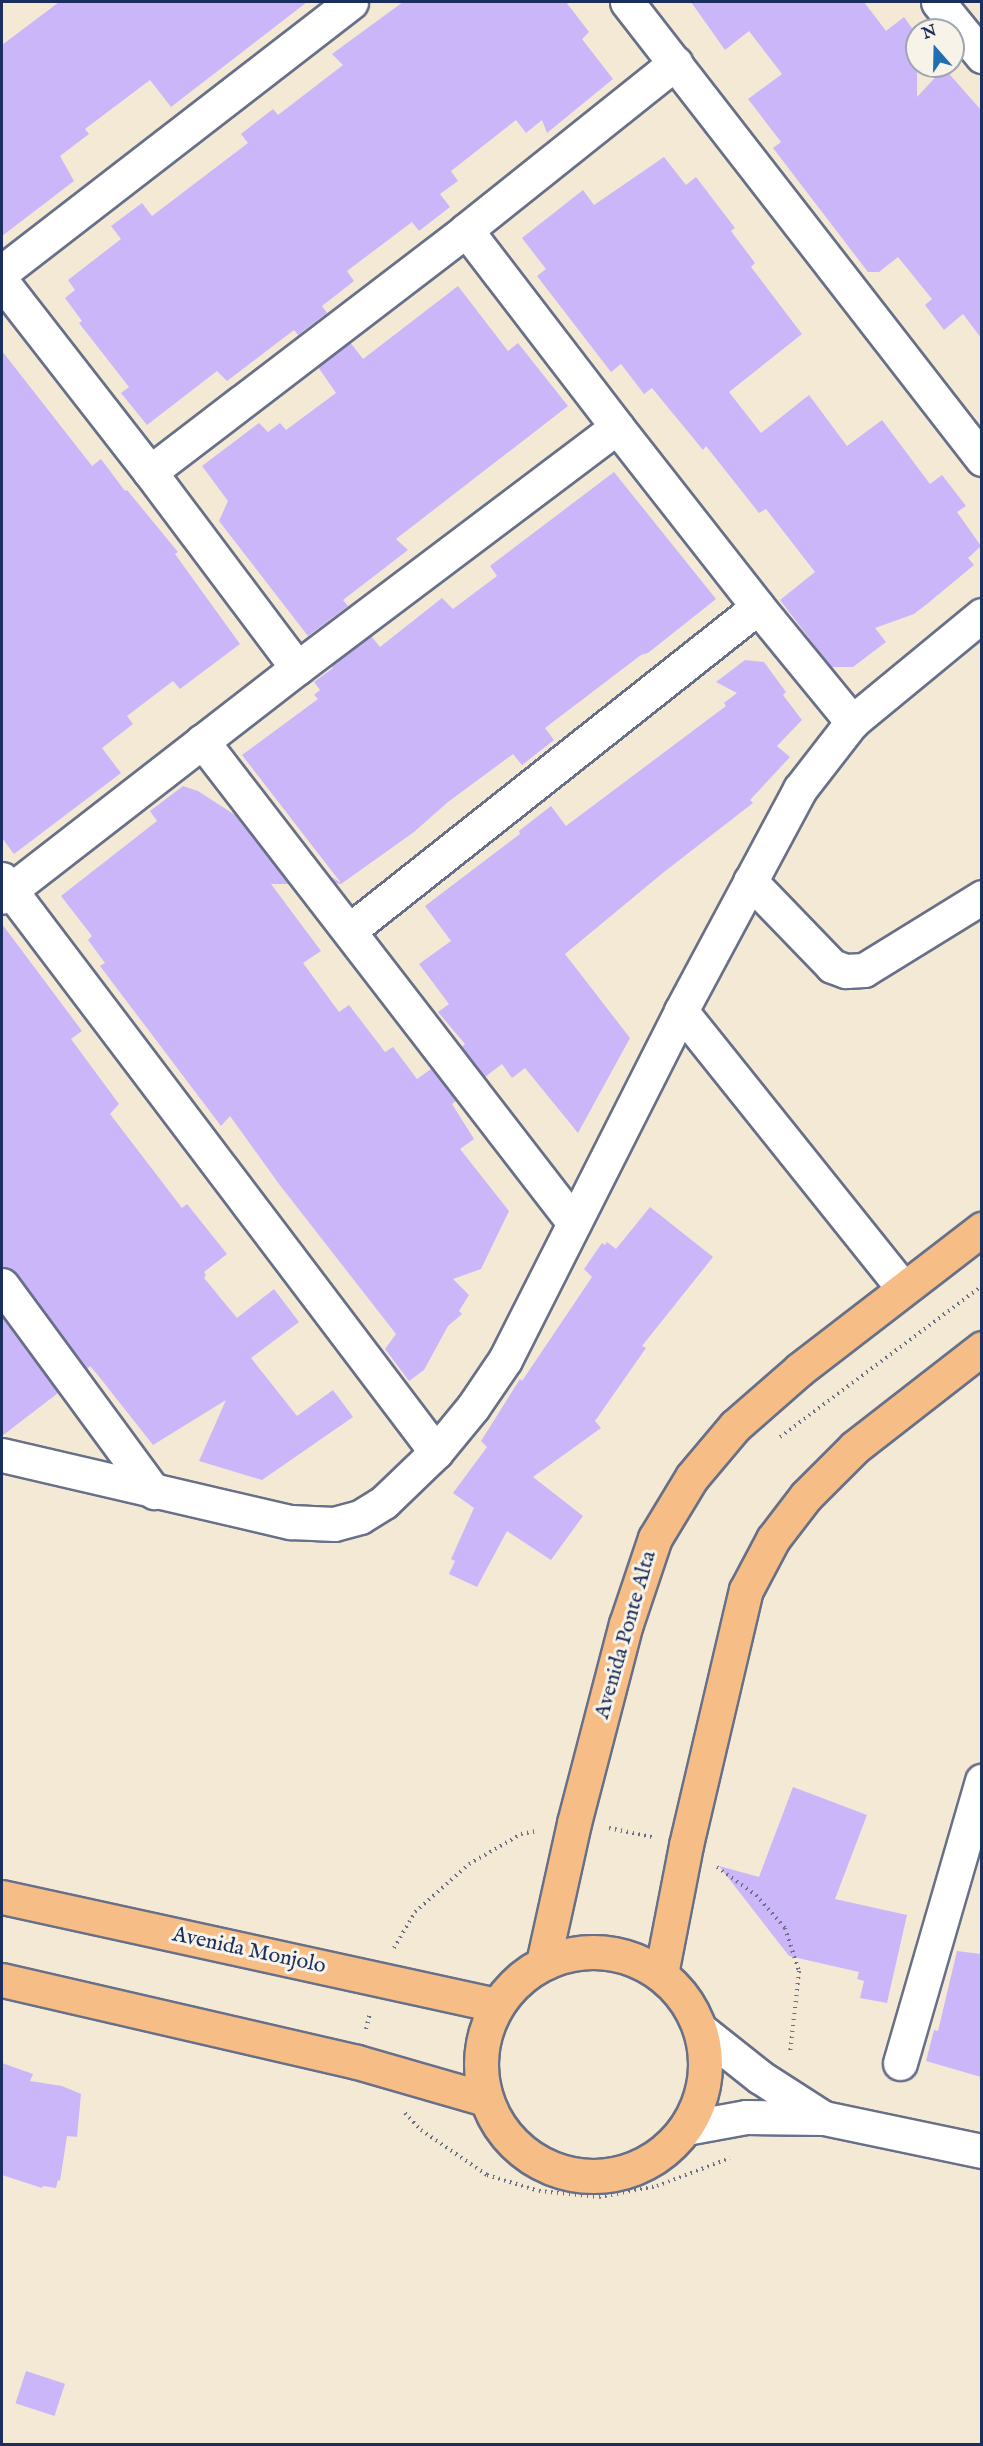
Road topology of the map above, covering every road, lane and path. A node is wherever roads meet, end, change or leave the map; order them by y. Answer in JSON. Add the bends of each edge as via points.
{"nodes":[{"id":1,"x":351,"y":2,"type":"edge"},
{"id":2,"x":627,"y":2,"type":"edge"},
{"id":3,"x":938,"y":2,"type":"edge"},
{"id":4,"x":981,"y":56,"type":"edge"},
{"id":5,"x":675,"y":63,"type":"junction"},
{"id":6,"x":466,"y":230,"type":"junction"},
{"id":7,"x":2,"y":272,"type":"edge"},
{"id":8,"x":2,"y":282,"type":"edge"},
{"id":9,"x":617,"y":427,"type":"junction"},
{"id":10,"x":981,"y":459,"type":"edge"},
{"id":11,"x":150,"y":472,"type":"junction"},
{"id":12,"x":758,"y":607,"type":"junction"},
{"id":13,"x":981,"y":615,"type":"edge"},
{"id":14,"x":297,"y":668,"type":"junction"},
{"id":15,"x":852,"y":722,"type":"junction"},
{"id":16,"x":202,"y":741,"type":"junction"},
{"id":17,"x":750,"y":881,"type":"junction"},
{"id":18,"x":4,"y":889,"type":"edge"},
{"id":19,"x":981,"y":897,"type":"edge"},
{"id":20,"x":350,"y":930,"type":"junction"},
{"id":21,"x":681,"y":1011,"type":"junction"},
{"id":22,"x":574,"y":1223,"type":"junction"},
{"id":23,"x":981,"y":1229,"type":"edge"},
{"id":24,"x":2,"y":1285,"type":"edge"},
{"id":25,"x":903,"y":1288,"type":"junction"},
{"id":26,"x":981,"y":1348,"type":"edge"},
{"id":27,"x":436,"y":1452,"type":"junction"},
{"id":28,"x":2,"y":1455,"type":"edge"},
{"id":29,"x":154,"y":1492,"type":"junction"},
{"id":30,"x":981,"y":1781,"type":"edge"},
{"id":31,"x":574,"y":1823,"type":"junction"},
{"id":32,"x":686,"y":1845,"type":"junction"},
{"id":33,"x":2,"y":1897,"type":"edge"},
{"id":34,"x":543,"y":1963,"type":"junction"},
{"id":35,"x":661,"y":1974,"type":"junction"},
{"id":36,"x":376,"y":1979,"type":"junction"},
{"id":37,"x":2,"y":1980,"type":"edge"},
{"id":38,"x":496,"y":2005,"type":"junction"},
{"id":39,"x":702,"y":2031,"type":"junction"},
{"id":40,"x":357,"y":2062,"type":"junction"},
{"id":41,"x":900,"y":2063,"type":"dead end"},
{"id":42,"x":786,"y":2095,"type":"junction"},
{"id":43,"x":485,"y":2099,"type":"junction"},
{"id":44,"x":399,"y":2107,"type":"dead end"},
{"id":45,"x":824,"y":2118,"type":"junction"},
{"id":46,"x":686,"y":2128,"type":"junction"},
{"id":47,"x":981,"y":2151,"type":"edge"},
{"id":48,"x":740,"y":2154,"type":"dead end"}],
"edges":[{"from":1,"to":7,"type":"street"},
{"from":2,"to":5,"type":"street"},
{"from":3,"to":4,"type":"street"},
{"from":5,"to":6,"type":"street"},
{"from":5,"to":10,"type":"street"},
{"from":6,"to":9,"type":"street"},
{"from":6,"to":11,"type":"street"},
{"from":8,"to":11,"type":"street"},
{"from":9,"to":12,"type":"street"},
{"from":9,"to":14,"type":"street"},
{"from":11,"to":14,"type":"street"},
{"from":12,"to":15,"type":"street"},
{"from":12,"to":20,"type":"street"},
{"from":13,"to":15,"type":"street"},
{"from":14,"to":16,"type":"street"},
{"from":15,"to":17,"type":"street","via":[[800,789]]},
{"from":16,"to":18,"type":"street"},
{"from":16,"to":20,"type":"street"},
{"from":17,"to":19,"type":"street","via":[[832,966],[846,971],[864,970]]},
{"from":17,"to":21,"type":"street"},
{"from":18,"to":27,"type":"street"},
{"from":20,"to":22,"type":"street"},
{"from":21,"to":22,"type":"street"},
{"from":21,"to":25,"type":"street"},
{"from":22,"to":27,"type":"street","via":[[505,1360]]},
{"from":23,"to":25,"type":"main road","name":"Avenida Ponte Alta"},
{"from":24,"to":29,"type":"street"},
{"from":25,"to":31,"type":"main road","name":"Avenida Ponte Alta","via":[[735,1426],[686,1487],[655,1538],[626,1624]]},
{"from":26,"to":32,"type":"main road","via":[[855,1447],[806,1496],[773,1539],[746,1590]]},
{"from":27,"to":29,"type":"street","via":[[384,1502],[360,1517],[334,1524],[291,1522]]},
{"from":28,"to":29,"type":"street"},
{"from":30,"to":41,"type":"street"},
{"from":31,"to":32,"type":"path"},
{"from":31,"to":34,"type":"main road","name":"Avenida Ponte Alta"},
{"from":31,"to":36,"type":"path","via":[[521,1834],[470,1864],[415,1912]]},
{"from":32,"to":35,"type":"main road"},
{"from":32,"to":42,"type":"path","via":[[756,1895],[785,1928],[799,1971]]},
{"from":33,"to":36,"type":"main road","name":"Avenida Monjolo"},
{"from":34,"to":35,"type":"main road","via":[[573,1953],[604,1952],[634,1958]]},
{"from":34,"to":38,"type":"main road","via":[[517,1981]]},
{"from":35,"to":39,"type":"main road","via":[[686,1999]]},
{"from":36,"to":38,"type":"main road","name":"Avenida Monjolo"},
{"from":36,"to":40,"type":"path"},
{"from":37,"to":40,"type":"main road"},
{"from":38,"to":43,"type":"main road","via":[[483,2036],[480,2067]]},
{"from":39,"to":42,"type":"street"},
{"from":39,"to":46,"type":"main road","via":[[705,2081]]},
{"from":40,"to":43,"type":"main road"},
{"from":42,"to":45,"type":"street"},
{"from":43,"to":46,"type":"main road","via":[[501,2131],[526,2156],[559,2172],[594,2177],[630,2171],[662,2154]]},
{"from":44,"to":48,"type":"path","via":[[421,2130],[487,2175],[539,2191],[599,2197],[657,2186]]},
{"from":45,"to":46,"type":"street","via":[[746,2117]]},
{"from":45,"to":47,"type":"street"}]}
